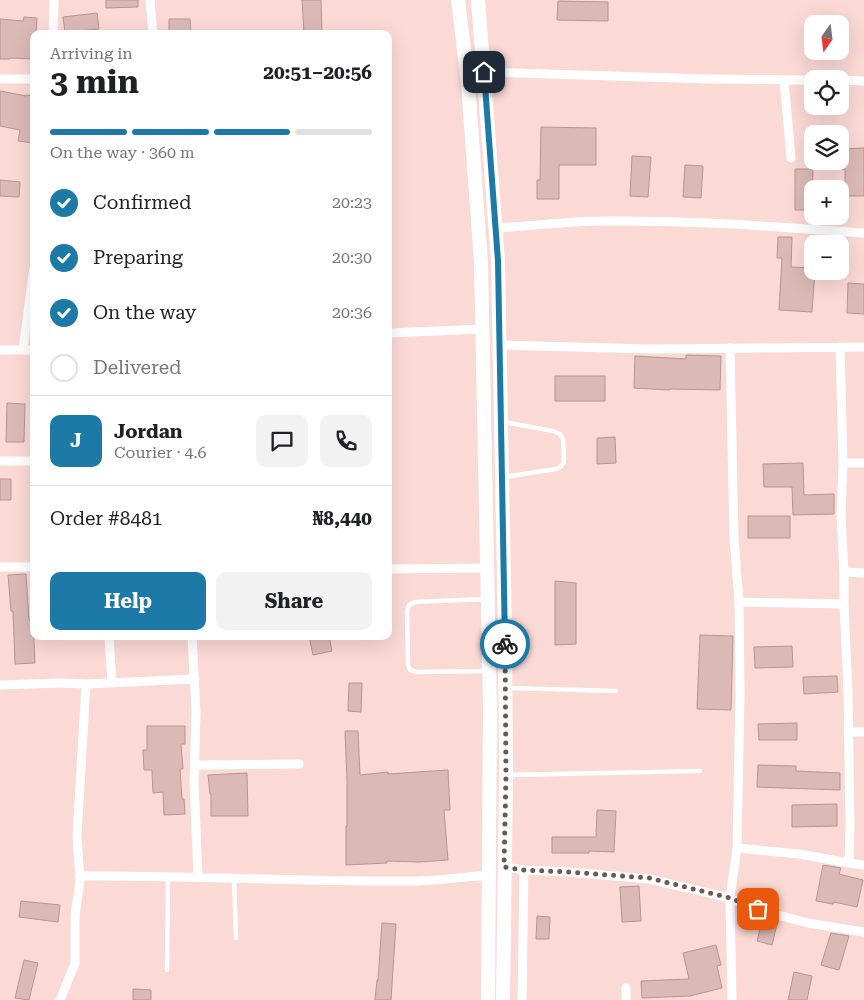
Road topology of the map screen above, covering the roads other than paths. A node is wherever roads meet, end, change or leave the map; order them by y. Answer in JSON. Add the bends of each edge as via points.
{"nodes":[{"id":1,"x":54,"y":0,"type":"edge"},
{"id":2,"x":150,"y":0,"type":"edge"},
{"id":3,"x":458,"y":0,"type":"edge"},
{"id":4,"x":478,"y":0,"type":"edge"},
{"id":5,"x":54,"y":30,"type":"edge"},
{"id":6,"x":153,"y":30,"type":"edge"},
{"id":7,"x":484,"y":72,"type":"junction"},
{"id":8,"x":0,"y":79,"type":"edge"},
{"id":9,"x":30,"y":79,"type":"edge"},
{"id":10,"x":784,"y":80,"type":"junction"},
{"id":11,"x":804,"y":80,"type":"edge"},
{"id":12,"x":849,"y":80,"type":"edge"},
{"id":13,"x":864,"y":81,"type":"edge"},
{"id":14,"x":790,"y":158,"type":"dead end"},
{"id":15,"x":496,"y":228,"type":"junction"},
{"id":16,"x":864,"y":233,"type":"edge"},
{"id":17,"x":30,"y":297,"type":"edge"},
{"id":18,"x":482,"y":329,"type":"junction"},
{"id":19,"x":392,"y":333,"type":"edge"},
{"id":20,"x":500,"y":345,"type":"junction"},
{"id":21,"x":840,"y":347,"type":"junction"},
{"id":22,"x":864,"y":347,"type":"edge"},
{"id":23,"x":730,"y":348,"type":"junction"},
{"id":24,"x":0,"y":350,"type":"edge"},
{"id":25,"x":23,"y":350,"type":"junction"},
{"id":26,"x":30,"y":350,"type":"edge"},
{"id":27,"x":501,"y":422,"type":"junction"},
{"id":28,"x":0,"y":461,"type":"edge"},
{"id":29,"x":30,"y":461,"type":"edge"},
{"id":30,"x":843,"y":463,"type":"junction"},
{"id":31,"x":864,"y":463,"type":"edge"},
{"id":32,"x":502,"y":477,"type":"junction"},
{"id":33,"x":0,"y":567,"type":"edge"},
{"id":34,"x":30,"y":567,"type":"edge"},
{"id":35,"x":487,"y":568,"type":"junction"},
{"id":36,"x":392,"y":569,"type":"edge"},
{"id":37,"x":844,"y":572,"type":"junction"},
{"id":38,"x":864,"y":572,"type":"edge"},
{"id":39,"x":487,"y":599,"type":"junction"},
{"id":40,"x":739,"y":602,"type":"junction"},
{"id":41,"x":844,"y":604,"type":"junction"},
{"id":42,"x":109,"y":640,"type":"edge"},
{"id":43,"x":192,"y":640,"type":"edge"},
{"id":44,"x":489,"y":671,"type":"junction"},
{"id":45,"x":195,"y":680,"type":"junction"},
{"id":46,"x":112,"y":683,"type":"junction"},
{"id":47,"x":86,"y":684,"type":"junction"},
{"id":48,"x":0,"y":685,"type":"edge"},
{"id":49,"x":505,"y":688,"type":"junction"},
{"id":50,"x":616,"y":691,"type":"dead end"},
{"id":51,"x":848,"y":732,"type":"junction"},
{"id":52,"x":864,"y":732,"type":"edge"},
{"id":53,"x":299,"y":764,"type":"dead end"},
{"id":54,"x":195,"y":766,"type":"junction"},
{"id":55,"x":700,"y":770,"type":"dead end"},
{"id":56,"x":506,"y":775,"type":"junction"},
{"id":57,"x":737,"y":848,"type":"junction"},
{"id":58,"x":849,"y":862,"type":"junction"},
{"id":59,"x":864,"y":865,"type":"edge"},
{"id":60,"x":504,"y":867,"type":"junction"},
{"id":61,"x":524,"y":870,"type":"junction"},
{"id":62,"x":489,"y":875,"type":"junction"},
{"id":63,"x":79,"y":876,"type":"junction"},
{"id":64,"x":168,"y":877,"type":"junction"},
{"id":65,"x":198,"y":877,"type":"junction"},
{"id":66,"x":234,"y":878,"type":"junction"},
{"id":67,"x":730,"y":898,"type":"junction"},
{"id":68,"x":864,"y":932,"type":"edge"},
{"id":69,"x":236,"y":938,"type":"dead end"},
{"id":70,"x":167,"y":970,"type":"dead end"},
{"id":71,"x":626,"y":988,"type":"dead end"},
{"id":72,"x":60,"y":1000,"type":"edge"},
{"id":73,"x":488,"y":1000,"type":"edge"},
{"id":74,"x":503,"y":1000,"type":"edge"},
{"id":75,"x":522,"y":1000,"type":"edge"},
{"id":76,"x":626,"y":1000,"type":"edge"},
{"id":77,"x":732,"y":1000,"type":"edge"}],
"edges":[{"from":1,"to":5,"type":"street"},
{"from":2,"to":6,"type":"street"},
{"from":3,"to":18,"type":"highway","via":[[468,83],[481,263]]},
{"from":4,"to":7,"type":"highway"},
{"from":7,"to":10,"type":"street"},
{"from":7,"to":15,"type":"highway"},
{"from":8,"to":9,"type":"street"},
{"from":10,"to":11,"type":"street"},
{"from":10,"to":14,"type":"street"},
{"from":12,"to":13,"type":"street"},
{"from":15,"to":16,"type":"street","via":[[646,221]]},
{"from":15,"to":20,"type":"highway"},
{"from":17,"to":25,"type":"street"},
{"from":18,"to":19,"type":"street"},
{"from":18,"to":35,"type":"highway"},
{"from":20,"to":23,"type":"street"},
{"from":20,"to":27,"type":"highway"},
{"from":21,"to":22,"type":"street"},
{"from":21,"to":23,"type":"street"},
{"from":21,"to":30,"type":"street"},
{"from":23,"to":40,"type":"street","via":[[734,538]]},
{"from":24,"to":25,"type":"street"},
{"from":25,"to":26,"type":"street"},
{"from":27,"to":32,"type":"highway"},
{"from":27,"to":32,"type":"lane","via":[[560,434],[564,462],[556,469]]},
{"from":28,"to":29,"type":"street"},
{"from":30,"to":31,"type":"street"},
{"from":30,"to":37,"type":"street"},
{"from":32,"to":49,"type":"highway"},
{"from":33,"to":34,"type":"street"},
{"from":35,"to":36,"type":"street"},
{"from":35,"to":39,"type":"highway"},
{"from":37,"to":38,"type":"street"},
{"from":37,"to":41,"type":"street"},
{"from":39,"to":44,"type":"highway"},
{"from":39,"to":44,"type":"lane","via":[[415,602],[409,605],[408,665],[410,670],[418,672]]},
{"from":40,"to":41,"type":"street"},
{"from":40,"to":57,"type":"street"},
{"from":41,"to":51,"type":"street"},
{"from":42,"to":46,"type":"street"},
{"from":43,"to":45,"type":"street"},
{"from":44,"to":62,"type":"highway"},
{"from":45,"to":46,"type":"street"},
{"from":45,"to":54,"type":"street"},
{"from":46,"to":47,"type":"street"},
{"from":47,"to":48,"type":"street"},
{"from":47,"to":63,"type":"street","via":[[77,836]]},
{"from":49,"to":50,"type":"lane"},
{"from":49,"to":56,"type":"highway"},
{"from":51,"to":52,"type":"street"},
{"from":51,"to":58,"type":"street"},
{"from":53,"to":54,"type":"street"},
{"from":54,"to":65,"type":"street"},
{"from":55,"to":56,"type":"lane"},
{"from":56,"to":60,"type":"highway"},
{"from":57,"to":58,"type":"street"},
{"from":57,"to":67,"type":"street"},
{"from":58,"to":59,"type":"street"},
{"from":60,"to":61,"type":"street"},
{"from":60,"to":74,"type":"highway"},
{"from":61,"to":67,"type":"street","via":[[649,878]]},
{"from":61,"to":75,"type":"street"},
{"from":62,"to":66,"type":"street","via":[[415,881]]},
{"from":62,"to":73,"type":"highway"},
{"from":63,"to":64,"type":"street"},
{"from":63,"to":72,"type":"street","via":[[75,963]]},
{"from":64,"to":65,"type":"street"},
{"from":64,"to":70,"type":"lane"},
{"from":65,"to":66,"type":"street"},
{"from":66,"to":69,"type":"lane"},
{"from":67,"to":68,"type":"street","via":[[808,923]]},
{"from":67,"to":77,"type":"street"},
{"from":71,"to":76,"type":"street"}]}
